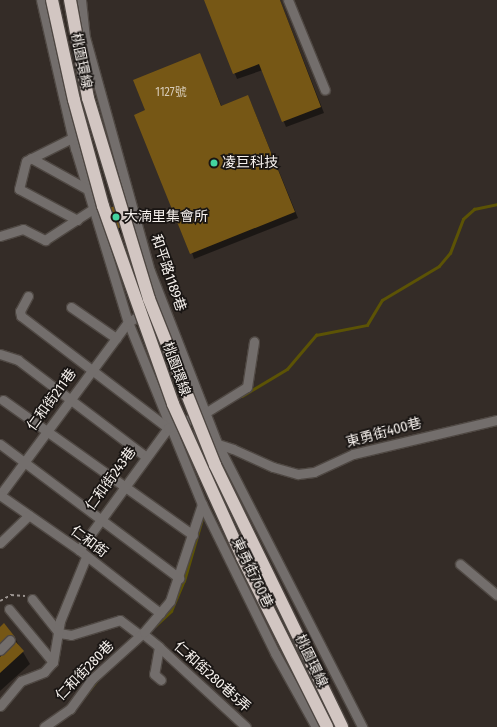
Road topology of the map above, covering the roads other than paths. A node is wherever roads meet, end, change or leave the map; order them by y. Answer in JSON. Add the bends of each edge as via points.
{"nodes":[{"id":1,"x":42,"y":0,"type":"edge"},
{"id":2,"x":52,"y":0,"type":"edge"},
{"id":3,"x":70,"y":0,"type":"edge"},
{"id":4,"x":81,"y":0,"type":"edge"},
{"id":5,"x":288,"y":0,"type":"edge"},
{"id":6,"x":325,"y":90,"type":"dead end"},
{"id":7,"x":72,"y":138,"type":"junction"},
{"id":8,"x":31,"y":158,"type":"junction"},
{"id":9,"x":87,"y":189,"type":"junction"},
{"id":10,"x":93,"y":209,"type":"junction"},
{"id":11,"x":77,"y":220,"type":"junction"},
{"id":12,"x":0,"y":236,"type":"edge"},
{"id":13,"x":28,"y":296,"type":"dead end"},
{"id":14,"x":163,"y":303,"type":"junction"},
{"id":15,"x":72,"y":307,"type":"dead end"},
{"id":16,"x":128,"y":322,"type":"junction"},
{"id":17,"x":116,"y":338,"type":"junction"},
{"id":18,"x":254,"y":342,"type":"dead end"},
{"id":19,"x":0,"y":354,"type":"edge"},
{"id":20,"x":92,"y":369,"type":"junction"},
{"id":21,"x":3,"y":400,"type":"dead end"},
{"id":22,"x":69,"y":400,"type":"junction"},
{"id":23,"x":206,"y":413,"type":"junction"},
{"id":24,"x":497,"y":420,"type":"edge"},
{"id":25,"x":168,"y":428,"type":"junction"},
{"id":26,"x":46,"y":432,"type":"junction"},
{"id":27,"x":0,"y":444,"type":"edge"},
{"id":28,"x":218,"y":445,"type":"junction"},
{"id":29,"x":145,"y":456,"type":"junction"},
{"id":30,"x":24,"y":462,"type":"junction"},
{"id":31,"x":122,"y":487,"type":"junction"},
{"id":32,"x":0,"y":495,"type":"edge"},
{"id":33,"x":202,"y":504,"type":"junction"},
{"id":34,"x":29,"y":515,"type":"junction"},
{"id":35,"x":99,"y":518,"type":"junction"},
{"id":36,"x":193,"y":535,"type":"junction"},
{"id":37,"x":0,"y":543,"type":"edge"},
{"id":38,"x":79,"y":550,"type":"junction"},
{"id":39,"x":86,"y":557,"type":"junction"},
{"id":40,"x":460,"y":564,"type":"dead end"},
{"id":41,"x":179,"y":578,"type":"junction"},
{"id":42,"x":497,"y":595,"type":"edge"},
{"id":43,"x":32,"y":599,"type":"road end"},
{"id":44,"x":9,"y":609,"type":"dead end"},
{"id":45,"x":160,"y":613,"type":"junction"},
{"id":46,"x":59,"y":633,"type":"junction"},
{"id":47,"x":141,"y":634,"type":"junction"},
{"id":48,"x":10,"y":640,"type":"dead end"},
{"id":49,"x":159,"y":647,"type":"junction"},
{"id":50,"x":0,"y":650,"type":"edge"},
{"id":51,"x":53,"y":662,"type":"junction"},
{"id":52,"x":161,"y":680,"type":"dead end"},
{"id":53,"x":337,"y":684,"type":"junction"},
{"id":54,"x":302,"y":703,"type":"junction"},
{"id":55,"x":0,"y":706,"type":"edge"},
{"id":56,"x":44,"y":727,"type":"edge"},
{"id":57,"x":246,"y":727,"type":"edge"},
{"id":58,"x":316,"y":727,"type":"edge"},
{"id":59,"x":326,"y":727,"type":"edge"},
{"id":60,"x":342,"y":727,"type":"edge"},
{"id":61,"x":362,"y":727,"type":"edge"}],
"edges":[{"from":1,"to":7,"type":"street"},
{"from":2,"to":59,"type":"highway","name":"桃園環線","bridge":true,"via":[[74,100],[103,206],[173,404],[242,557]]},
{"from":3,"to":60,"type":"highway","name":"桃園環線","bridge":true,"via":[[88,98],[149,299],[215,465]]},
{"from":4,"to":14,"type":"street","name":"和平路1189巷","via":[[85,37],[150,271]]},
{"from":5,"to":6,"type":"street"},
{"from":7,"to":8,"type":"street"},
{"from":7,"to":9,"type":"street"},
{"from":8,"to":9,"type":"street"},
{"from":8,"to":11,"type":"street","via":[[20,172],[19,189]]},
{"from":9,"to":10,"type":"street"},
{"from":10,"to":11,"type":"street"},
{"from":10,"to":16,"type":"street"},
{"from":11,"to":12,"type":"street","via":[[45,240],[23,230]]},
{"from":13,"to":20,"type":"street","via":[[20,311],[22,316]]},
{"from":14,"to":16,"type":"street"},
{"from":14,"to":23,"type":"street","name":"和平路1189巷"},
{"from":15,"to":17,"type":"street"},
{"from":16,"to":17,"type":"street","name":"仁和街211巷"},
{"from":16,"to":25,"type":"street"},
{"from":17,"to":20,"type":"street","name":"仁和街211巷"},
{"from":18,"to":23,"type":"street","via":[[247,387]]},
{"from":19,"to":22,"type":"street","via":[[18,360]]},
{"from":20,"to":22,"type":"street","name":"仁和街211巷"},
{"from":20,"to":25,"type":"street"},
{"from":21,"to":26,"type":"street"},
{"from":22,"to":26,"type":"street","name":"仁和街211巷"},
{"from":22,"to":29,"type":"street"},
{"from":23,"to":25,"type":"street"},
{"from":23,"to":28,"type":"street","name":"和平路1189巷"},
{"from":24,"to":28,"type":"street","name":"東勇街400巷","via":[[353,454],[314,472],[298,474]]},
{"from":25,"to":28,"type":"street","name":"東勇街400巷"},
{"from":25,"to":29,"type":"street","name":"仁和街243巷"},
{"from":25,"to":33,"type":"street","name":"東勇街760巷"},
{"from":26,"to":30,"type":"street","name":"仁和街211巷"},
{"from":26,"to":31,"type":"street"},
{"from":27,"to":30,"type":"street"},
{"from":28,"to":53,"type":"street","name":"和平路1189巷"},
{"from":29,"to":31,"type":"street","name":"仁和街243巷"},
{"from":30,"to":32,"type":"street","name":"仁和街211巷"},
{"from":30,"to":35,"type":"street"},
{"from":31,"to":35,"type":"street","name":"仁和街243巷"},
{"from":31,"to":36,"type":"street"},
{"from":32,"to":34,"type":"street","name":"仁和街"},
{"from":33,"to":36,"type":"street","name":"仁和街280巷"},
{"from":33,"to":54,"type":"street","name":"東勇街760巷"},
{"from":34,"to":37,"type":"street"},
{"from":34,"to":38,"type":"street","name":"仁和街"},
{"from":35,"to":38,"type":"street","name":"仁和街243巷"},
{"from":35,"to":41,"type":"street"},
{"from":36,"to":41,"type":"street","name":"仁和街280巷"},
{"from":38,"to":39,"type":"street","name":"仁和街"},
{"from":39,"to":45,"type":"street","name":"仁和街"},
{"from":39,"to":46,"type":"street","via":[[67,598]]},
{"from":40,"to":42,"type":"street"},
{"from":41,"to":45,"type":"street","name":"仁和街280巷","via":[[170,601]]},
{"from":43,"to":46,"type":"street"},
{"from":44,"to":51,"type":"street"},
{"from":45,"to":47,"type":"street","name":"仁和街280巷"},
{"from":46,"to":47,"type":"street","name":"仁和街280巷5弄","via":[[71,635],[120,620]]},
{"from":46,"to":51,"type":"street"},
{"from":47,"to":49,"type":"street","name":"仁和街280巷5弄"},
{"from":47,"to":56,"type":"street","name":"仁和街280巷","via":[[96,676],[70,708]]},
{"from":48,"to":50,"type":"street"},
{"from":49,"to":52,"type":"street","via":[[154,674]]},
{"from":49,"to":57,"type":"street","name":"仁和街280巷5弄"},
{"from":51,"to":55,"type":"street","via":[[44,672],[21,681]]},
{"from":53,"to":54,"type":"street"},
{"from":53,"to":61,"type":"street","name":"和平路1189巷"},
{"from":54,"to":58,"type":"street","name":"東勇街760巷"}]}
